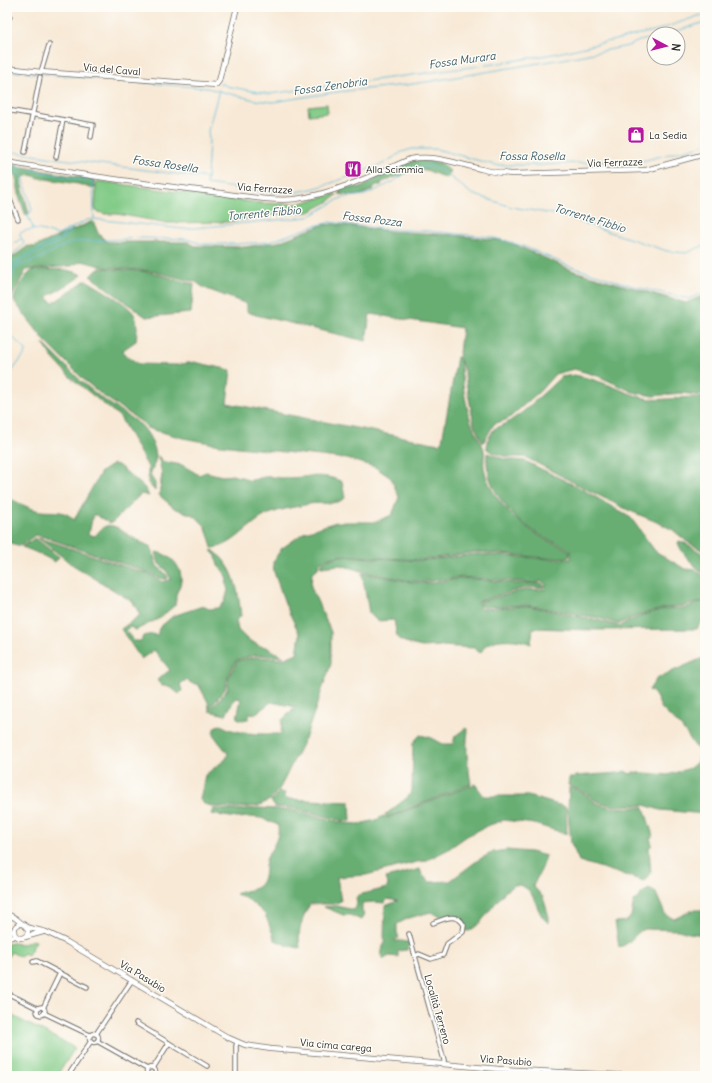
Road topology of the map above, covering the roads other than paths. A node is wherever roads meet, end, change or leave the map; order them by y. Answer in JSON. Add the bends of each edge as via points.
{"nodes":[{"id":1,"x":237,"y":7,"type":"edge"},
{"id":2,"x":49,"y":44,"type":"dead end"},
{"id":3,"x":7,"y":68,"type":"edge"},
{"id":4,"x":40,"y":74,"type":"junction"},
{"id":5,"x":7,"y":110,"type":"edge"},
{"id":6,"x":32,"y":114,"type":"junction"},
{"id":7,"x":63,"y":120,"type":"junction"},
{"id":8,"x":91,"y":137,"type":"dead end"},
{"id":9,"x":25,"y":152,"type":"dead end"},
{"id":10,"x":705,"y":154,"type":"edge"},
{"id":11,"x":56,"y":157,"type":"dead end"},
{"id":12,"x":7,"y":162,"type":"edge"},
{"id":13,"x":7,"y":200,"type":"edge"},
{"id":14,"x":18,"y":219,"type":"dead end"},
{"id":15,"x":9,"y":915,"type":"edge"},
{"id":16,"x":434,"y":923,"type":"dead end"},
{"id":17,"x":25,"y":926,"type":"junction"},
{"id":18,"x":15,"y":928,"type":"junction"},
{"id":19,"x":46,"y":932,"type":"junction"},
{"id":20,"x":409,"y":934,"type":"dead end"},
{"id":21,"x":7,"y":935,"type":"edge"},
{"id":22,"x":16,"y":936,"type":"junction"},
{"id":23,"x":25,"y":937,"type":"junction"},
{"id":24,"x":7,"y":939,"type":"edge"},
{"id":25,"x":416,"y":958,"type":"junction"},
{"id":26,"x":33,"y":962,"type":"dead end"},
{"id":27,"x":60,"y":973,"type":"junction"},
{"id":28,"x":132,"y":980,"type":"junction"},
{"id":29,"x":87,"y":987,"type":"dead end"},
{"id":30,"x":7,"y":993,"type":"edge"},
{"id":31,"x":37,"y":1008,"type":"junction"},
{"id":32,"x":43,"y":1008,"type":"junction"},
{"id":33,"x":44,"y":1013,"type":"junction"},
{"id":34,"x":136,"y":1024,"type":"dead end"},
{"id":35,"x":96,"y":1034,"type":"junction"},
{"id":36,"x":90,"y":1035,"type":"junction"},
{"id":37,"x":229,"y":1038,"type":"joint"},
{"id":38,"x":91,"y":1041,"type":"junction"},
{"id":39,"x":97,"y":1041,"type":"junction"},
{"id":40,"x":237,"y":1042,"type":"junction"},
{"id":41,"x":169,"y":1043,"type":"junction"},
{"id":42,"x":444,"y":1063,"type":"junction"},
{"id":43,"x":207,"y":1066,"type":"dead end"},
{"id":44,"x":153,"y":1068,"type":"junction"},
{"id":45,"x":147,"y":1069,"type":"junction"},
{"id":46,"x":705,"y":1071,"type":"edge"},
{"id":47,"x":558,"y":1072,"type":"junction"},
{"id":48,"x":156,"y":1075,"type":"edge"},
{"id":49,"x":68,"y":1076,"type":"edge"},
{"id":50,"x":148,"y":1076,"type":"edge"},
{"id":51,"x":236,"y":1076,"type":"edge"},
{"id":52,"x":586,"y":1076,"type":"edge"},
{"id":53,"x":638,"y":1076,"type":"edge"},
{"id":54,"x":700,"y":1076,"type":"edge"}],
"edges":[{"from":1,"to":4,"type":"street","name":"Via del Caval","via":[[216,85]]},
{"from":2,"to":4,"type":"street"},
{"from":3,"to":4,"type":"street","name":"Via del Caval"},
{"from":4,"to":6,"type":"street"},
{"from":5,"to":6,"type":"street"},
{"from":6,"to":7,"type":"street"},
{"from":6,"to":9,"type":"street"},
{"from":7,"to":8,"type":"street","via":[[93,125]]},
{"from":7,"to":11,"type":"street"},
{"from":10,"to":12,"type":"street","name":"Via Ferrazze","via":[[646,170],[512,174],[492,172],[436,158],[417,157],[330,191],[288,200],[115,179]]},
{"from":13,"to":14,"type":"street","via":[[10,200]]},
{"from":15,"to":17,"type":"street","name":"Via Pasubio"},
{"from":15,"to":18,"type":"street","name":"Via Pasubio"},
{"from":16,"to":25,"type":"street","via":[[456,917],[462,922],[463,929],[447,944],[443,955],[431,959],[419,954]]},
{"from":17,"to":18,"type":"street","name":"Via Pasubio","via":[[19,925]]},
{"from":17,"to":19,"type":"street","name":"Via Pasubio"},
{"from":17,"to":23,"type":"street","via":[[28,931]]},
{"from":18,"to":21,"type":"street"},
{"from":18,"to":22,"type":"street","name":"Via Pasubio"},
{"from":19,"to":23,"type":"street"},
{"from":19,"to":28,"type":"street","name":"Via Pasubio"},
{"from":20,"to":25,"type":"street","name":"Località Terreno"},
{"from":22,"to":23,"type":"street"},
{"from":22,"to":24,"type":"street"},
{"from":25,"to":42,"type":"street","name":"Località Terreno"},
{"from":26,"to":27,"type":"street","via":[[37,961]]},
{"from":27,"to":29,"type":"street"},
{"from":27,"to":32,"type":"street"},
{"from":28,"to":35,"type":"street"},
{"from":28,"to":37,"type":"street","name":"Via Pasubio"},
{"from":30,"to":31,"type":"street"},
{"from":31,"to":32,"type":"street"},
{"from":31,"to":33,"type":"street","via":[[39,1014]]},
{"from":32,"to":33,"type":"street"},
{"from":33,"to":36,"type":"street"},
{"from":34,"to":41,"type":"street"},
{"from":35,"to":36,"type":"street"},
{"from":35,"to":39,"type":"street"},
{"from":36,"to":38,"type":"street"},
{"from":37,"to":40,"type":"street","name":"Via cima carega"},
{"from":38,"to":39,"type":"street"},
{"from":38,"to":49,"type":"street"},
{"from":39,"to":45,"type":"street"},
{"from":40,"to":42,"type":"street","name":"Via cima carega","via":[[271,1049]]},
{"from":40,"to":51,"type":"street"},
{"from":41,"to":43,"type":"street"},
{"from":41,"to":44,"type":"street"},
{"from":42,"to":47,"type":"street","name":"Via Pasubio"},
{"from":44,"to":45,"type":"street"},
{"from":44,"to":48,"type":"street"},
{"from":45,"to":50,"type":"street"},
{"from":46,"to":54,"type":"street"},
{"from":47,"to":52,"type":"street"},
{"from":47,"to":53,"type":"street","name":"Via Pasubio"},
{"from":48,"to":50,"type":"street"}]}
